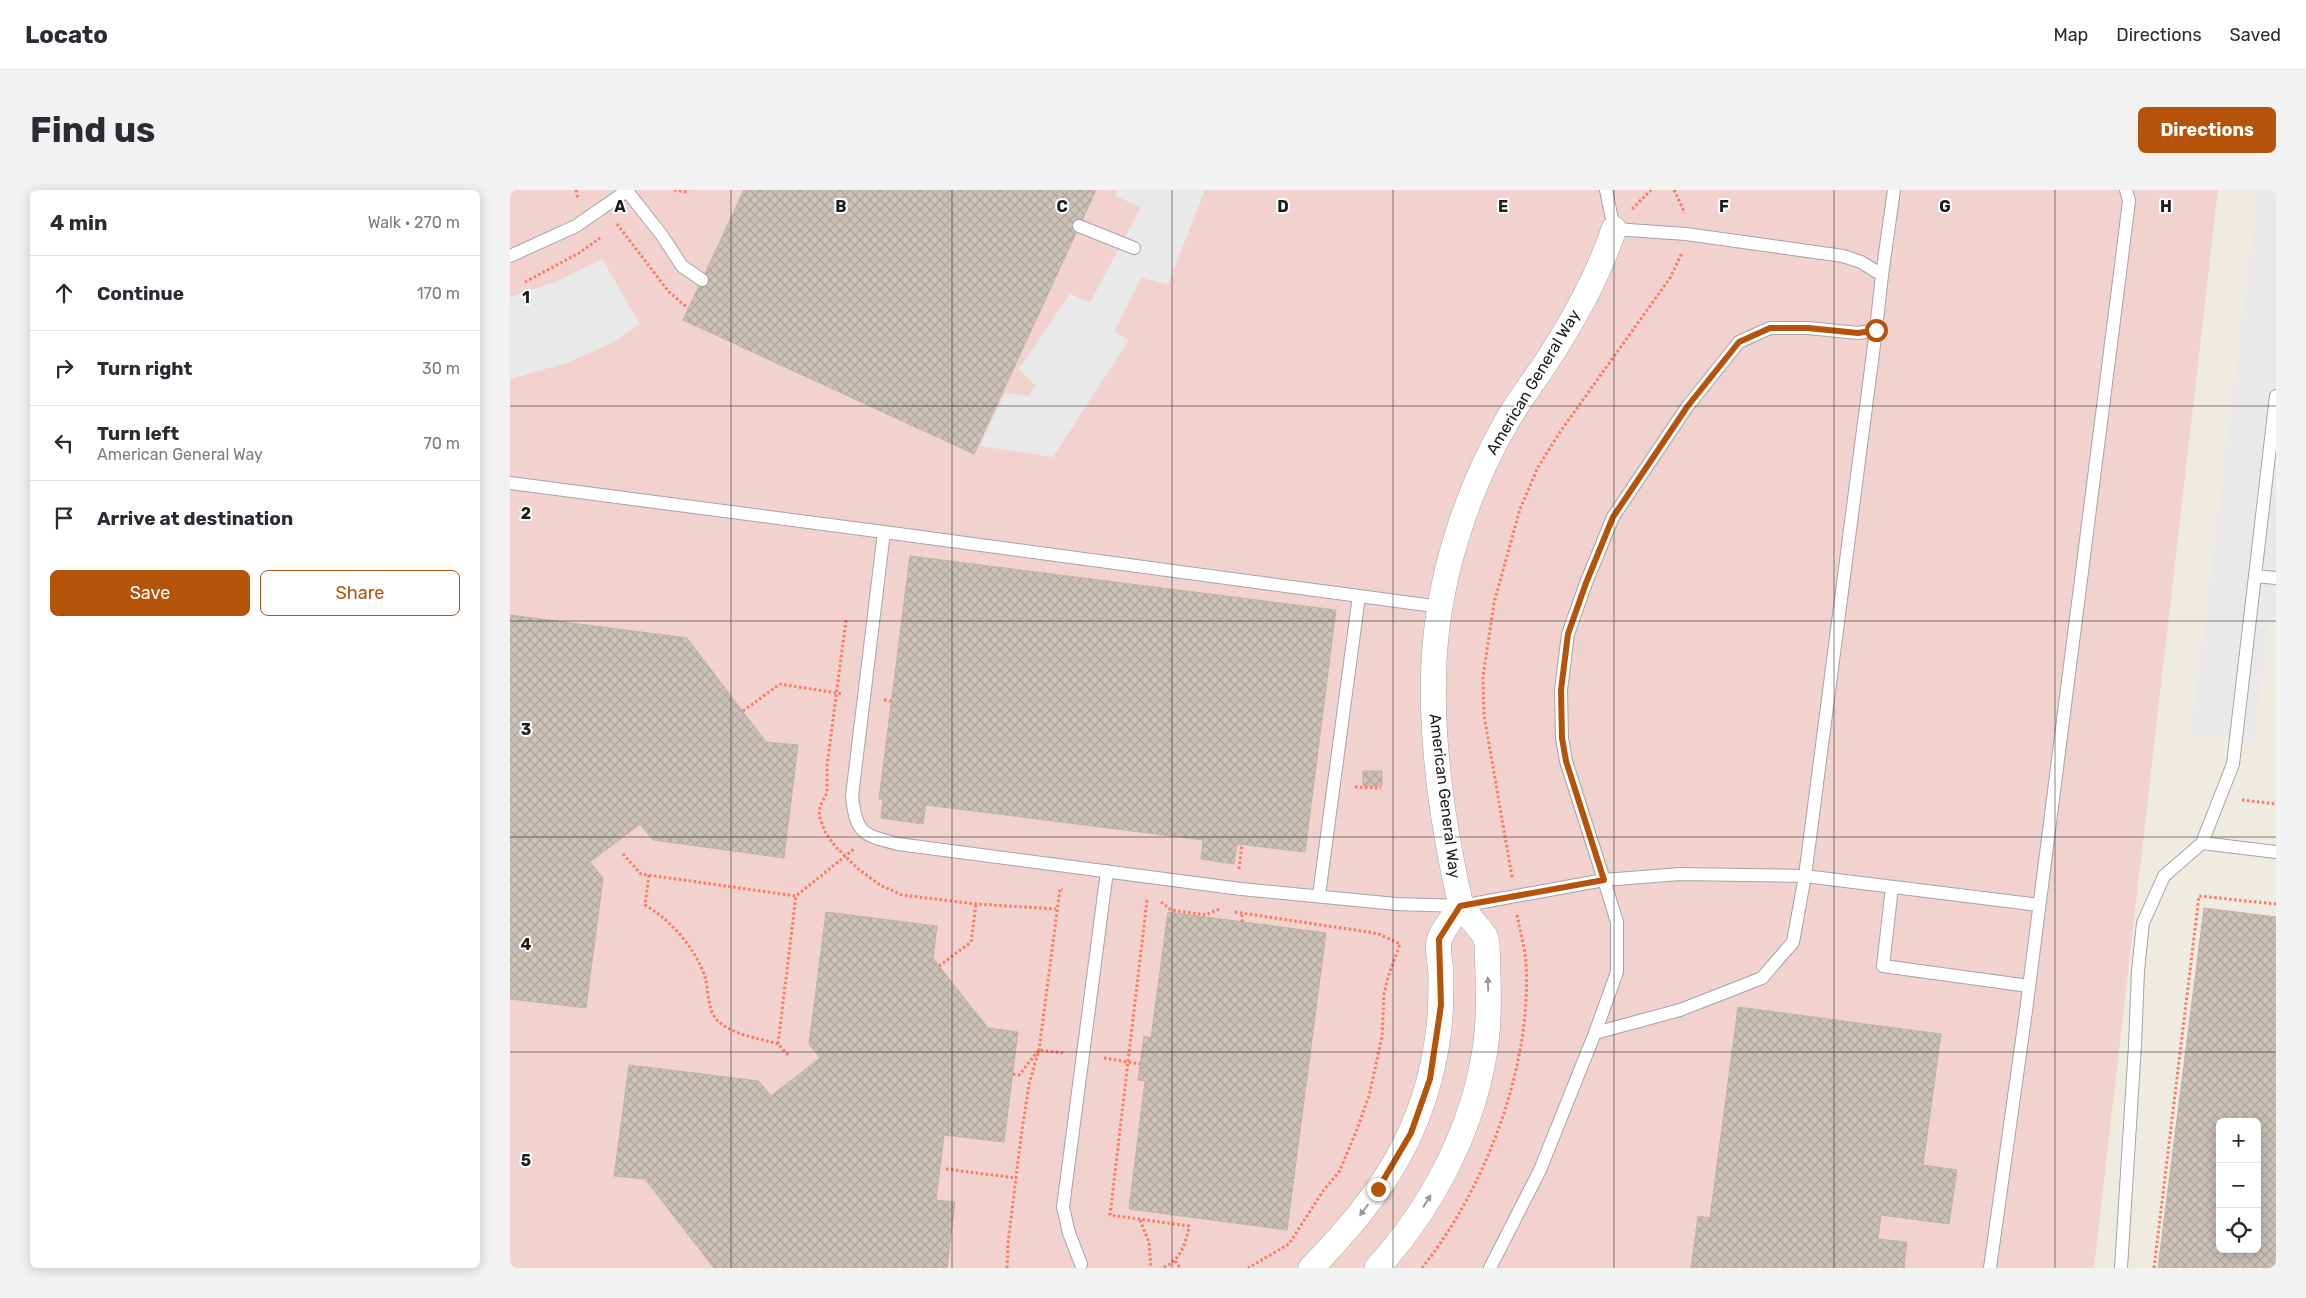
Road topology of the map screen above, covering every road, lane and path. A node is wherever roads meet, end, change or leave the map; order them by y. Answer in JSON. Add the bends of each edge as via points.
{"nodes":[{"id":1,"x":576,"y":190,"type":"edge"},
{"id":2,"x":628,"y":190,"type":"edge"},
{"id":3,"x":674,"y":190,"type":"edge"},
{"id":4,"x":688,"y":190,"type":"edge"},
{"id":5,"x":1606,"y":190,"type":"edge"},
{"id":6,"x":1674,"y":190,"type":"edge"},
{"id":7,"x":1894,"y":190,"type":"edge"},
{"id":8,"x":2126,"y":190,"type":"edge"},
{"id":9,"x":598,"y":212,"type":"junction"},
{"id":10,"x":1079,"y":226,"type":"dead end"},
{"id":11,"x":1614,"y":229,"type":"junction"},
{"id":12,"x":1686,"y":234,"type":"junction"},
{"id":13,"x":1134,"y":248,"type":"dead end"},
{"id":14,"x":510,"y":256,"type":"edge"},
{"id":15,"x":1882,"y":275,"type":"junction"},
{"id":16,"x":702,"y":280,"type":"dead end"},
{"id":17,"x":688,"y":308,"type":"dead end"},
{"id":18,"x":1876,"y":330,"type":"junction"},
{"id":19,"x":2276,"y":396,"type":"edge"},
{"id":20,"x":510,"y":483,"type":"edge"},
{"id":21,"x":884,"y":532,"type":"junction"},
{"id":22,"x":2255,"y":576,"type":"junction"},
{"id":23,"x":2276,"y":578,"type":"edge"},
{"id":24,"x":1359,"y":596,"type":"junction"},
{"id":25,"x":1441,"y":607,"type":"junction"},
{"id":26,"x":846,"y":620,"type":"dead end"},
{"id":27,"x":836,"y":693,"type":"junction"},
{"id":28,"x":864,"y":697,"type":"junction"},
{"id":29,"x":892,"y":701,"type":"dead end"},
{"id":30,"x":743,"y":711,"type":"dead end"},
{"id":31,"x":1334,"y":785,"type":"junction"},
{"id":32,"x":1382,"y":788,"type":"dead end"},
{"id":33,"x":2220,"y":797,"type":"junction"},
{"id":34,"x":2276,"y":804,"type":"edge"},
{"id":35,"x":869,"y":837,"type":"junction"},
{"id":36,"x":2202,"y":843,"type":"junction"},
{"id":37,"x":2276,"y":852,"type":"edge"},
{"id":38,"x":623,"y":854,"type":"dead end"},
{"id":39,"x":845,"y":856,"type":"junction"},
{"id":40,"x":1107,"y":871,"type":"junction"},
{"id":41,"x":649,"y":875,"type":"junction"},
{"id":42,"x":1804,"y":876,"type":"junction"},
{"id":43,"x":1604,"y":880,"type":"junction"},
{"id":44,"x":1892,"y":887,"type":"junction"},
{"id":45,"x":1104,"y":894,"type":"junction"},
{"id":46,"x":1319,"y":895,"type":"junction"},
{"id":47,"x":796,"y":896,"type":"junction"},
{"id":48,"x":1514,"y":896,"type":"junction"},
{"id":49,"x":1147,"y":900,"type":"junction"},
{"id":50,"x":976,"y":904,"type":"junction"},
{"id":51,"x":2276,"y":904,"type":"edge"},
{"id":52,"x":2039,"y":905,"type":"junction"},
{"id":53,"x":1460,"y":906,"type":"junction"},
{"id":54,"x":1056,"y":909,"type":"junction"},
{"id":55,"x":1225,"y":910,"type":"dead end"},
{"id":56,"x":1233,"y":912,"type":"dead end"},
{"id":57,"x":939,"y":966,"type":"dead end"},
{"id":58,"x":2029,"y":986,"type":"junction"},
{"id":59,"x":1595,"y":1033,"type":"junction"},
{"id":60,"x":778,"y":1044,"type":"junction"},
{"id":61,"x":788,"y":1056,"type":"dead end"},
{"id":62,"x":946,"y":1168,"type":"dead end"},
{"id":63,"x":1016,"y":1178,"type":"junction"},
{"id":64,"x":1140,"y":1220,"type":"junction"},
{"id":65,"x":1175,"y":1260,"type":"junction"},
{"id":66,"x":1081,"y":1264,"type":"dead end"},
{"id":67,"x":1007,"y":1268,"type":"edge"},
{"id":68,"x":1151,"y":1268,"type":"edge"},
{"id":69,"x":1161,"y":1268,"type":"edge"},
{"id":70,"x":1180,"y":1268,"type":"edge"},
{"id":71,"x":1248,"y":1268,"type":"edge"},
{"id":72,"x":1311,"y":1268,"type":"edge"},
{"id":73,"x":1377,"y":1268,"type":"edge"},
{"id":74,"x":1422,"y":1268,"type":"edge"},
{"id":75,"x":1490,"y":1268,"type":"edge"},
{"id":76,"x":1990,"y":1268,"type":"edge"},
{"id":77,"x":2121,"y":1268,"type":"edge"},
{"id":78,"x":2154,"y":1268,"type":"edge"}],
"edges":[{"from":1,"to":9,"type":"path","via":[[578,200]]},
{"from":2,"to":9,"type":"lane"},
{"from":2,"to":16,"type":"lane","via":[[682,266]]},
{"from":3,"to":4,"type":"path"},
{"from":5,"to":11,"type":"lane"},
{"from":6,"to":12,"type":"path","via":[[1684,210]]},
{"from":7,"to":15,"type":"lane"},
{"from":8,"to":52,"type":"lane","via":[[2129,201]]},
{"from":9,"to":14,"type":"lane","via":[[553,238]]},
{"from":9,"to":17,"type":"path","via":[[618,224],[669,292]]},
{"from":10,"to":13,"type":"lane"},
{"from":11,"to":12,"type":"lane"},
{"from":11,"to":25,"type":"street","name":"American General Way","via":[[1588,291],[1548,360],[1507,421],[1478,479],[1454,550]]},
{"from":12,"to":15,"type":"lane","via":[[1843,256]]},
{"from":12,"to":48,"type":"path","via":[[1685,246],[1670,278],[1538,467],[1520,509],[1494,603],[1483,677],[1484,715]]},
{"from":15,"to":18,"type":"lane"},
{"from":18,"to":42,"type":"lane"},
{"from":18,"to":43,"type":"lane","via":[[1858,333],[1770,328],[1739,342],[1687,407],[1613,517],[1568,634],[1561,690],[1566,761]]},
{"from":19,"to":22,"type":"lane"},
{"from":20,"to":21,"type":"lane"},
{"from":21,"to":24,"type":"lane"},
{"from":21,"to":28,"type":"lane"},
{"from":22,"to":23,"type":"lane"},
{"from":22,"to":33,"type":"lane","via":[[2233,764]]},
{"from":24,"to":25,"type":"lane"},
{"from":24,"to":31,"type":"lane"},
{"from":25,"to":53,"type":"street","name":"American General Way","via":[[1434,660],[1435,737],[1450,861]]},
{"from":26,"to":27,"type":"path"},
{"from":27,"to":28,"type":"path"},
{"from":27,"to":30,"type":"path","via":[[780,684]]},
{"from":27,"to":39,"type":"path","via":[[827,793],[819,815],[825,832]]},
{"from":28,"to":29,"type":"path"},
{"from":28,"to":35,"type":"lane","via":[[852,796],[857,823]]},
{"from":31,"to":32,"type":"path"},
{"from":31,"to":46,"type":"lane"},
{"from":33,"to":34,"type":"path"},
{"from":33,"to":36,"type":"lane"},
{"from":35,"to":39,"type":"path"},
{"from":35,"to":40,"type":"lane","via":[[898,844]]},
{"from":36,"to":37,"type":"lane"},
{"from":36,"to":77,"type":"lane","via":[[2164,876],[2144,923],[2138,970]]},
{"from":38,"to":41,"type":"path","via":[[641,874]]},
{"from":39,"to":47,"type":"path"},
{"from":39,"to":50,"type":"path","via":[[890,891]]},
{"from":40,"to":45,"type":"lane"},
{"from":40,"to":46,"type":"lane","via":[[1241,889]]},
{"from":41,"to":47,"type":"path"},
{"from":41,"to":60,"type":"path","via":[[645,905],[666,921],[696,956],[706,978],[711,1011],[716,1019],[742,1034]]},
{"from":42,"to":43,"type":"lane","via":[[1680,874]]},
{"from":42,"to":44,"type":"lane"},
{"from":42,"to":59,"type":"lane","via":[[1793,942],[1762,978],[1680,1010]]},
{"from":43,"to":48,"type":"lane"},
{"from":43,"to":59,"type":"lane","via":[[1617,922],[1617,972]]},
{"from":44,"to":52,"type":"lane"},
{"from":44,"to":58,"type":"lane","via":[[1883,966]]},
{"from":45,"to":49,"type":"path"},
{"from":45,"to":54,"type":"path","via":[[1060,888]]},
{"from":45,"to":66,"type":"lane","via":[[1064,1207],[1069,1233]]},
{"from":46,"to":53,"type":"lane","via":[[1396,904]]},
{"from":47,"to":60,"type":"path"},
{"from":48,"to":53,"type":"lane"},
{"from":48,"to":74,"type":"path","via":[[1526,963],[1519,1054],[1494,1140],[1477,1178],[1442,1243]]},
{"from":49,"to":55,"type":"path","via":[[1163,902],[1171,910],[1206,915],[1216,909]]},
{"from":49,"to":64,"type":"path","via":[[1110,1215]]},
{"from":50,"to":54,"type":"path"},
{"from":50,"to":57,"type":"path","via":[[971,942]]},
{"from":51,"to":78,"type":"path","via":[[2199,896]]},
{"from":52,"to":58,"type":"lane"},
{"from":53,"to":72,"type":"street","one_way":true,"via":[[1439,939],[1439,1028],[1430,1079],[1411,1133],[1365,1209]]},
{"from":73,"to":53,"type":"street","one_way":true,"via":[[1434,1191],[1457,1144],[1476,1092],[1483,1061],[1489,998],[1487,943],[1485,936]]},
{"from":54,"to":63,"type":"path","via":[[1039,1050],[1029,1084]]},
{"from":56,"to":71,"type":"path","via":[[1379,934],[1400,944],[1392,960],[1384,994],[1382,1037],[1369,1096],[1339,1172],[1288,1244]]},
{"from":58,"to":76,"type":"lane"},
{"from":59,"to":75,"type":"lane","via":[[1540,1170]]},
{"from":60,"to":61,"type":"path"},
{"from":62,"to":63,"type":"path"},
{"from":63,"to":67,"type":"path"},
{"from":64,"to":65,"type":"path","via":[[1189,1226],[1185,1244]]},
{"from":64,"to":68,"type":"path","via":[[1150,1242]]},
{"from":65,"to":69,"type":"path"},
{"from":65,"to":70,"type":"path"}]}
